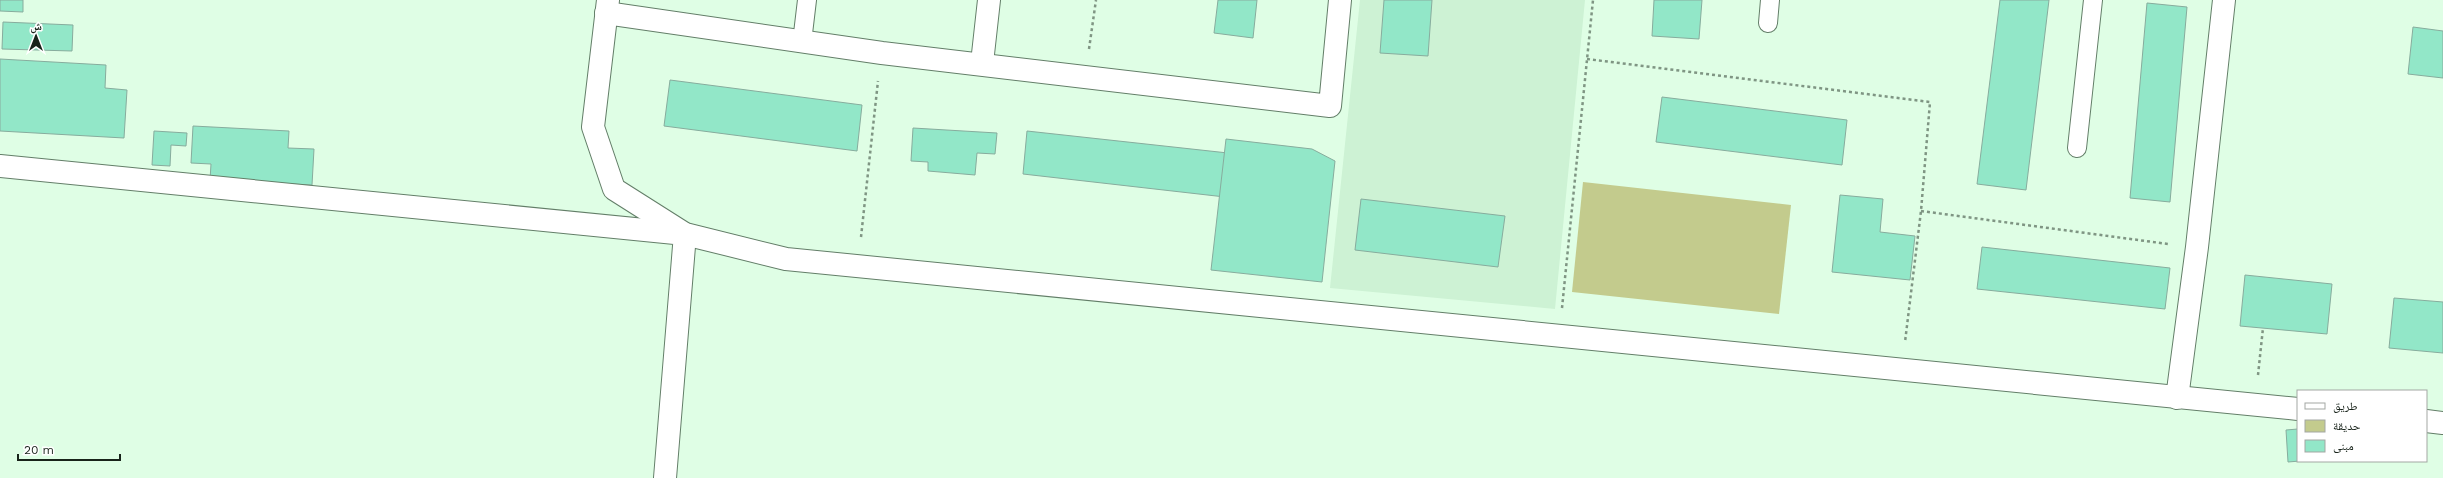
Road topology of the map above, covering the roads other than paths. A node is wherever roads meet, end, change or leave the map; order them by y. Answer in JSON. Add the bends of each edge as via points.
{"nodes":[{"id":1,"x":807,"y":0,"type":"edge"},
{"id":2,"x":989,"y":0,"type":"edge"},
{"id":3,"x":1340,"y":0,"type":"edge"},
{"id":4,"x":1770,"y":0,"type":"edge"},
{"id":5,"x":2093,"y":0,"type":"edge"},
{"id":6,"x":2224,"y":0,"type":"edge"},
{"id":7,"x":607,"y":7,"type":"edge"},
{"id":8,"x":1768,"y":23,"type":"dead end"},
{"id":9,"x":802,"y":42,"type":"junction"},
{"id":10,"x":982,"y":63,"type":"junction"},
{"id":11,"x":2077,"y":148,"type":"dead end"},
{"id":12,"x":0,"y":166,"type":"edge"},
{"id":13,"x":685,"y":234,"type":"junction"},
{"id":14,"x":2177,"y":398,"type":"junction"},
{"id":15,"x":2297,"y":409,"type":"edge"},
{"id":16,"x":2427,"y":421,"type":"edge"},
{"id":17,"x":2443,"y":423,"type":"edge"},
{"id":18,"x":665,"y":478,"type":"edge"}],
"edges":[{"from":1,"to":9,"type":"lane"},
{"from":2,"to":10,"type":"street"},
{"from":3,"to":10,"type":"street","via":[[1330,106]]},
{"from":4,"to":8,"type":"lane"},
{"from":5,"to":11,"type":"lane"},
{"from":6,"to":14,"type":"street","via":[[2197,247]]},
{"from":7,"to":9,"type":"street"},
{"from":7,"to":13,"type":"street","via":[[593,127],[614,189]]},
{"from":9,"to":10,"type":"street"},
{"from":12,"to":13,"type":"street"},
{"from":13,"to":14,"type":"street","via":[[786,259]]},
{"from":13,"to":18,"type":"street"},
{"from":14,"to":15,"type":"street"},
{"from":16,"to":17,"type":"street"}]}
